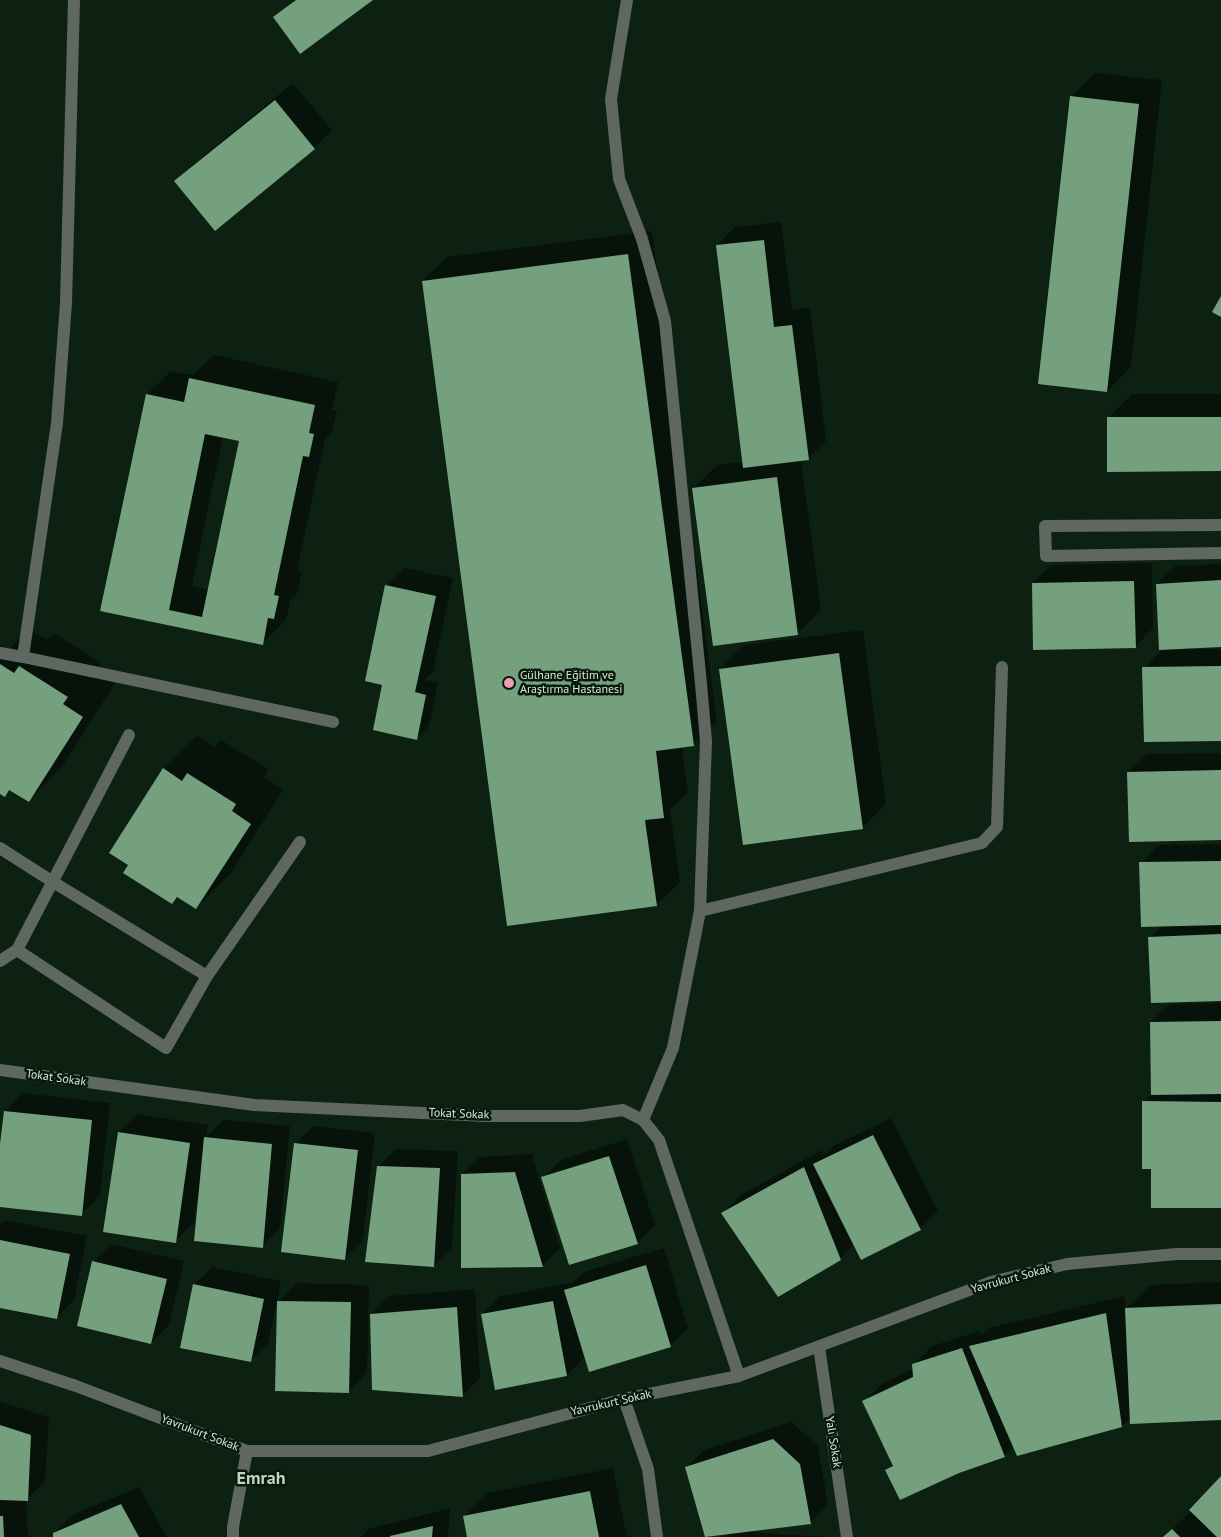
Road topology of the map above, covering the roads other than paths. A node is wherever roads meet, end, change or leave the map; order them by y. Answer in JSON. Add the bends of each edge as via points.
{"nodes":[{"id":1,"x":74,"y":0,"type":"edge"},
{"id":2,"x":627,"y":0,"type":"edge"},
{"id":3,"x":1221,"y":525,"type":"edge"},
{"id":4,"x":1221,"y":553,"type":"edge"},
{"id":5,"x":0,"y":653,"type":"edge"},
{"id":6,"x":23,"y":657,"type":"junction"},
{"id":7,"x":1002,"y":667,"type":"dead end"},
{"id":8,"x":333,"y":722,"type":"dead end"},
{"id":9,"x":129,"y":735,"type":"dead end"},
{"id":10,"x":300,"y":842,"type":"dead end"},
{"id":11,"x":0,"y":848,"type":"edge"},
{"id":12,"x":53,"y":882,"type":"junction"},
{"id":13,"x":700,"y":910,"type":"junction"},
{"id":14,"x":17,"y":950,"type":"junction"},
{"id":15,"x":0,"y":961,"type":"edge"},
{"id":16,"x":207,"y":976,"type":"junction"},
{"id":17,"x":0,"y":1070,"type":"edge"},
{"id":18,"x":643,"y":1120,"type":"junction"},
{"id":19,"x":1221,"y":1254,"type":"edge"},
{"id":20,"x":819,"y":1347,"type":"junction"},
{"id":21,"x":0,"y":1360,"type":"edge"},
{"id":22,"x":739,"y":1376,"type":"junction"},
{"id":23,"x":624,"y":1398,"type":"junction"},
{"id":24,"x":247,"y":1451,"type":"junction"},
{"id":25,"x":233,"y":1537,"type":"edge"},
{"id":26,"x":657,"y":1537,"type":"edge"},
{"id":27,"x":847,"y":1537,"type":"edge"}],
"edges":[{"from":1,"to":6,"type":"street","via":[[66,302],[57,423]]},
{"from":2,"to":13,"type":"street","via":[[611,99],[619,179],[642,239],[665,321],[706,741]]},
{"from":3,"to":4,"type":"street","via":[[1045,526],[1046,556]]},
{"from":5,"to":6,"type":"street"},
{"from":6,"to":8,"type":"street"},
{"from":7,"to":13,"type":"street","via":[[997,827],[982,843]]},
{"from":9,"to":12,"type":"street"},
{"from":10,"to":16,"type":"street"},
{"from":11,"to":12,"type":"street"},
{"from":12,"to":14,"type":"street"},
{"from":12,"to":16,"type":"street"},
{"from":13,"to":18,"type":"street","via":[[673,1048]]},
{"from":14,"to":15,"type":"street"},
{"from":14,"to":16,"type":"street","via":[[166,1048]]},
{"from":17,"to":18,"type":"street","name":"Tokat Sokak","via":[[254,1105],[486,1116],[580,1116],[623,1110]]},
{"from":18,"to":22,"type":"street","name":"Tokat Sokak","via":[[659,1140]]},
{"from":19,"to":20,"type":"street","name":"Yavrukurt Sokak","via":[[1177,1254],[1067,1264],[990,1282]]},
{"from":20,"to":22,"type":"street","name":"Yavrukurt Sokak"},
{"from":20,"to":27,"type":"street","name":"Yalı Sokak"},
{"from":21,"to":24,"type":"street","name":"Yavrukurt Sokak"},
{"from":22,"to":23,"type":"street","name":"Yavrukurt Sokak"},
{"from":23,"to":24,"type":"street","name":"Yavrukurt Sokak","via":[[428,1451]]},
{"from":23,"to":26,"type":"street","via":[[648,1469]]},
{"from":24,"to":25,"type":"street"}]}
